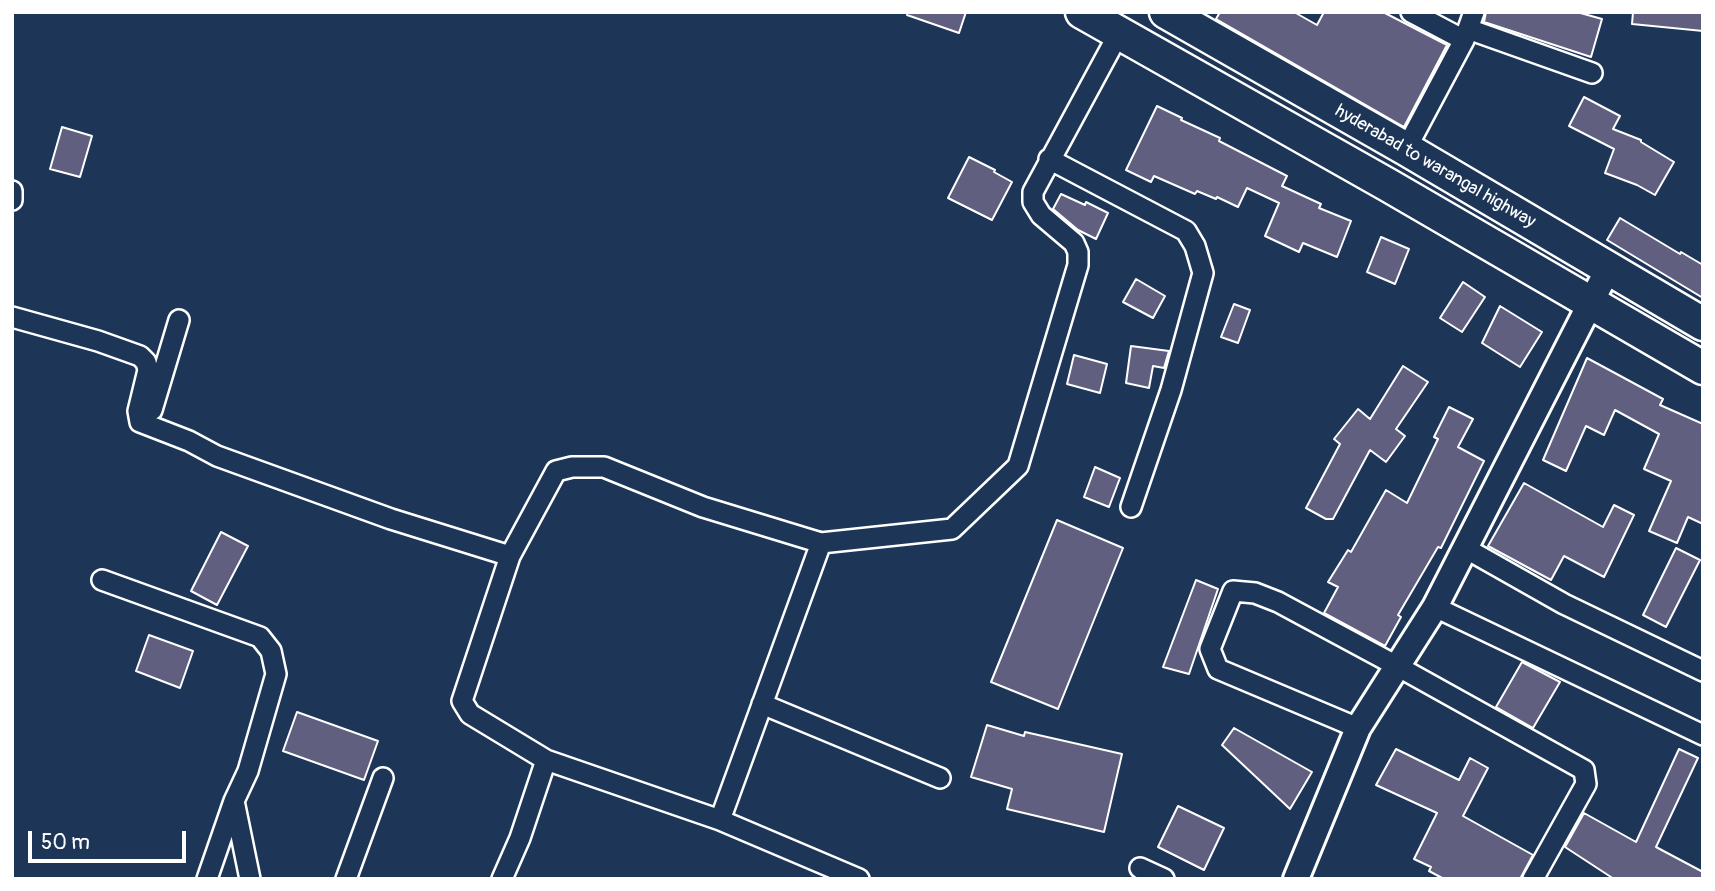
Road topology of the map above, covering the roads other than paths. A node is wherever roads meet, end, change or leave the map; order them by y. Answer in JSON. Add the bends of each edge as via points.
{"nodes":[{"id":1,"x":1082,"y":12,"type":"edge"},
{"id":2,"x":1166,"y":12,"type":"edge"},
{"id":3,"x":1411,"y":12,"type":"edge"},
{"id":4,"x":1203,"y":21,"type":"edge"},
{"id":5,"x":1469,"y":27,"type":"edge"},
{"id":6,"x":1119,"y":33,"type":"junction"},
{"id":7,"x":1592,"y":73,"type":"dead end"},
{"id":8,"x":1406,"y":149,"type":"junction"},
{"id":9,"x":1049,"y":159,"type":"junction"},
{"id":10,"x":12,"y":191,"type":"edge"},
{"id":11,"x":12,"y":200,"type":"edge"},
{"id":12,"x":1608,"y":269,"type":"junction"},
{"id":13,"x":1591,"y":304,"type":"junction"},
{"id":14,"x":12,"y":317,"type":"edge"},
{"id":15,"x":179,"y":320,"type":"dead end"},
{"id":16,"x":1703,"y":324,"type":"edge"},
{"id":17,"x":1703,"y":369,"type":"edge"},
{"id":18,"x":147,"y":425,"type":"junction"},
{"id":19,"x":1131,"y":507,"type":"dead end"},
{"id":20,"x":821,"y":543,"type":"junction"},
{"id":21,"x":1465,"y":548,"type":"junction"},
{"id":22,"x":510,"y":556,"type":"junction"},
{"id":23,"x":102,"y":580,"type":"dead end"},
{"id":24,"x":1435,"y":607,"type":"junction"},
{"id":25,"x":1397,"y":666,"type":"junction"},
{"id":26,"x":1703,"y":671,"type":"edge"},
{"id":27,"x":762,"y":704,"type":"junction"},
{"id":28,"x":1358,"y":728,"type":"junction"},
{"id":29,"x":1703,"y":735,"type":"edge"},
{"id":30,"x":546,"y":760,"type":"junction"},
{"id":31,"x":383,"y":778,"type":"dead end"},
{"id":32,"x":940,"y":778,"type":"dead end"},
{"id":33,"x":234,"y":801,"type":"junction"},
{"id":34,"x":720,"y":820,"type":"junction"},
{"id":35,"x":1140,"y":869,"type":"dead end"},
{"id":36,"x":207,"y":879,"type":"edge"},
{"id":37,"x":250,"y":879,"type":"edge"},
{"id":38,"x":346,"y":879,"type":"edge"},
{"id":39,"x":502,"y":879,"type":"edge"},
{"id":40,"x":859,"y":879,"type":"edge"},
{"id":41,"x":1164,"y":879,"type":"edge"},
{"id":42,"x":1296,"y":879,"type":"edge"},
{"id":43,"x":1533,"y":879,"type":"edge"}],
"edges":[{"from":1,"to":6,"type":"main road"},
{"from":2,"to":4,"type":"main road","name":"hyderabad to warangal highway"},
{"from":3,"to":5,"type":"street"},
{"from":4,"to":8,"type":"main road","name":"hyderabad to warangal highway"},
{"from":5,"to":7,"type":"street"},
{"from":5,"to":8,"type":"street"},
{"from":6,"to":9,"type":"street"},
{"from":6,"to":13,"type":"main road"},
{"from":8,"to":12,"type":"main road","name":"hyderabad to warangal highway"},
{"from":9,"to":19,"type":"street","via":[[1186,231],[1203,273],[1171,390]]},
{"from":9,"to":20,"type":"street","via":[[1033,202],[1041,215],[1074,243],[1078,265],[1018,466],[952,529]]},
{"from":10,"to":11,"type":"street"},
{"from":12,"to":13,"type":"street"},
{"from":12,"to":16,"type":"main road","name":"hyderabad to warangal highway"},
{"from":13,"to":17,"type":"main road"},
{"from":13,"to":21,"type":"street"},
{"from":14,"to":18,"type":"street","via":[[140,356],[148,370],[138,411]]},
{"from":15,"to":18,"type":"street"},
{"from":18,"to":22,"type":"street","via":[[217,456]]},
{"from":20,"to":22,"type":"street","via":[[703,508],[604,467],[572,467],[555,471]]},
{"from":20,"to":27,"type":"street"},
{"from":21,"to":24,"type":"street"},
{"from":21,"to":26,"type":"street","via":[[1564,604]]},
{"from":22,"to":30,"type":"street","via":[[462,701],[470,714]]},
{"from":23,"to":33,"type":"street","via":[[260,637],[271,651],[276,674],[248,771]]},
{"from":24,"to":25,"type":"street"},
{"from":24,"to":29,"type":"street"},
{"from":25,"to":28,"type":"street"},
{"from":25,"to":28,"type":"street","via":[[1278,602],[1233,591],[1210,649],[1218,669]]},
{"from":25,"to":43,"type":"street","via":[[1584,770],[1586,784]]},
{"from":27,"to":32,"type":"street"},
{"from":27,"to":34,"type":"street"},
{"from":28,"to":42,"type":"street"},
{"from":30,"to":34,"type":"street"},
{"from":30,"to":39,"type":"street"},
{"from":31,"to":38,"type":"street"},
{"from":33,"to":36,"type":"street"},
{"from":33,"to":37,"type":"street"},
{"from":34,"to":40,"type":"street"},
{"from":35,"to":41,"type":"street"}]}
